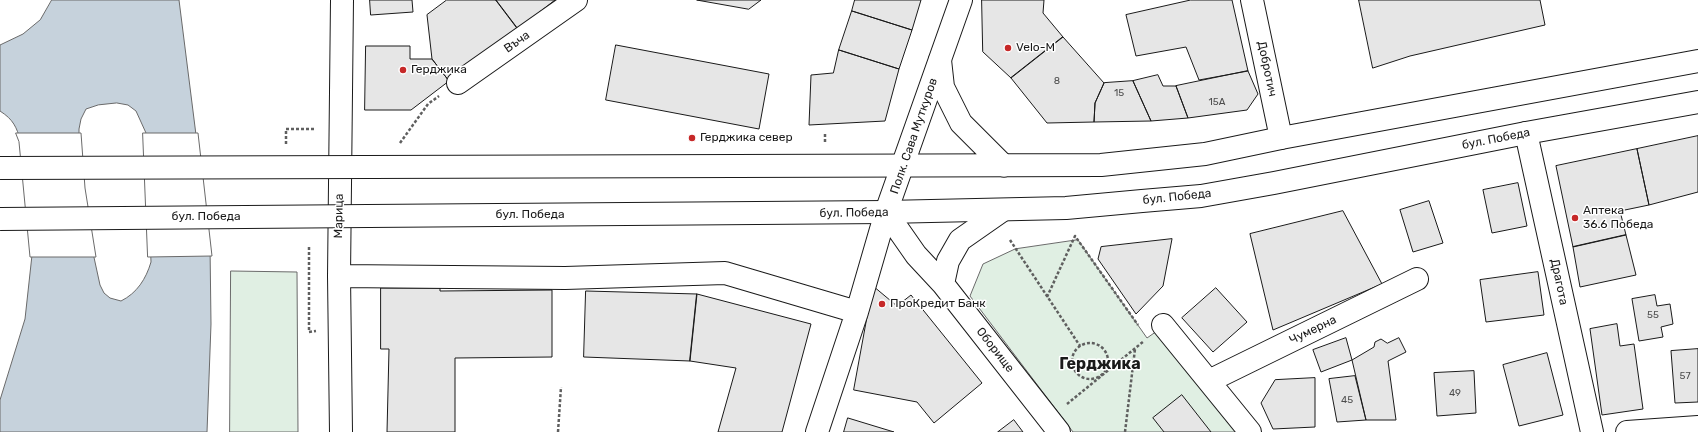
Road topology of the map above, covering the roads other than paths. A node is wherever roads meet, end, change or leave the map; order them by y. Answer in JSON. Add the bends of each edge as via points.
{"nodes":[{"id":1,"x":342,"y":0,"type":"edge"},
{"id":2,"x":576,"y":0,"type":"edge"},
{"id":3,"x":961,"y":0,"type":"edge"},
{"id":4,"x":1252,"y":0,"type":"edge"},
{"id":5,"x":940,"y":60,"type":"junction"},
{"id":6,"x":1698,"y":61,"type":"edge"},
{"id":7,"x":458,"y":83,"type":"dead end"},
{"id":8,"x":1698,"y":102,"type":"edge"},
{"id":9,"x":1526,"y":133,"type":"junction"},
{"id":10,"x":1281,"y":138,"type":"junction"},
{"id":11,"x":904,"y":166,"type":"junction"},
{"id":12,"x":1004,"y":166,"type":"junction"},
{"id":13,"x":0,"y":168,"type":"edge"},
{"id":14,"x":1003,"y":210,"type":"junction"},
{"id":15,"x":886,"y":212,"type":"junction"},
{"id":16,"x":0,"y":219,"type":"edge"},
{"id":17,"x":339,"y":276,"type":"junction"},
{"id":18,"x":1417,"y":279,"type":"dead end"},
{"id":19,"x":943,"y":284,"type":"junction"},
{"id":20,"x":857,"y":312,"type":"junction"},
{"id":21,"x":1155,"y":332,"type":"road end"},
{"id":22,"x":1209,"y":381,"type":"junction"},
{"id":23,"x":1054,"y":425,"type":"edge"},
{"id":24,"x":1698,"y":427,"type":"edge"},
{"id":25,"x":341,"y":432,"type":"edge"},
{"id":26,"x":817,"y":432,"type":"edge"},
{"id":27,"x":1250,"y":432,"type":"edge"},
{"id":28,"x":1592,"y":432,"type":"edge"},
{"id":29,"x":1627,"y":432,"type":"edge"}],
"edges":[{"from":1,"to":17,"type":"main road","name":"Марица"},
{"from":2,"to":7,"type":"main road","name":"Въча"},
{"from":3,"to":5,"type":"main road","name":"Полк. Сава Муткуров"},
{"from":4,"to":10,"type":"main road","name":"Добротич"},
{"from":5,"to":11,"type":"main road","name":"Полк. Сава Муткуров"},
{"from":5,"to":12,"type":"main road","via":[[944,87],[961,123]]},
{"from":6,"to":10,"type":"main road"},
{"from":8,"to":9,"type":"main road","name":"бул. Победа"},
{"from":9,"to":14,"type":"main road","name":"бул. Победа","via":[[1201,196],[1066,208]]},
{"from":9,"to":28,"type":"main road","name":"Драгота"},
{"from":10,"to":12,"type":"main road","via":[[1205,154],[1101,165]]},
{"from":11,"to":12,"type":"main road"},
{"from":11,"to":13,"type":"main road","bridge":true},
{"from":11,"to":15,"type":"main road","name":"Полк. Сава Муткуров"},
{"from":14,"to":15,"type":"main road","name":"бул. Победа"},
{"from":14,"to":19,"type":"main road","via":[[960,240],[948,260]]},
{"from":15,"to":16,"type":"main road","name":"бул. Победа","bridge":true},
{"from":15,"to":19,"type":"main road","name":"Оборище","via":[[916,255]]},
{"from":15,"to":20,"type":"main road","name":"Полк. Сава Муткуров"},
{"from":17,"to":20,"type":"main road","via":[[565,278],[725,273]]},
{"from":17,"to":25,"type":"main road","name":"Марица"},
{"from":18,"to":22,"type":"main road","name":"Чумерна"},
{"from":19,"to":23,"type":"main road","name":"Оборище"},
{"from":20,"to":26,"type":"main road","name":"Полк. Сава Муткуров"},
{"from":21,"to":22,"type":"main road"},
{"from":22,"to":27,"type":"main road"},
{"from":24,"to":29,"type":"main road"}]}
